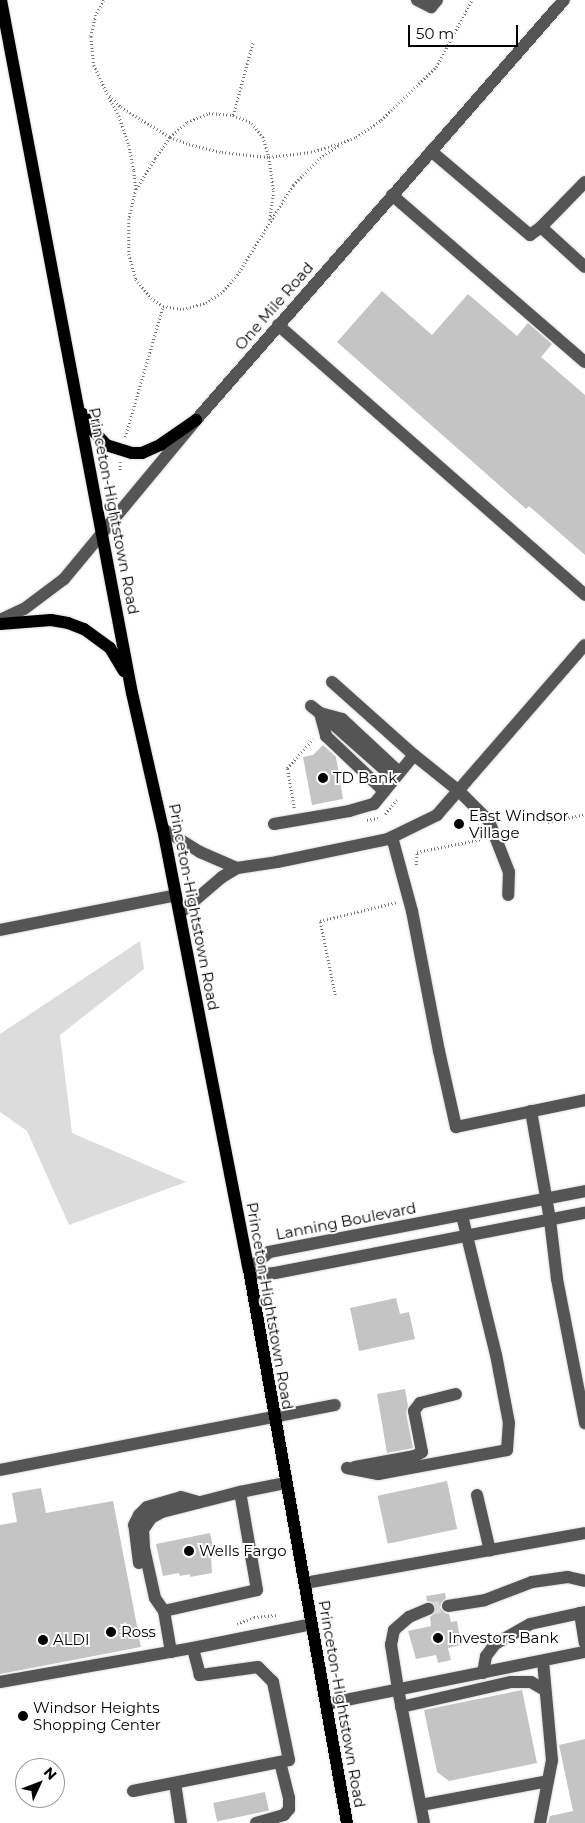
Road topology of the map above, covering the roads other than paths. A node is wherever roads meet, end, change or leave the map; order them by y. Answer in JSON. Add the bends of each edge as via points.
{"nodes":[{"id":1,"x":1,"y":0,"type":"edge"},
{"id":2,"x":417,"y":0,"type":"edge"},
{"id":3,"x":437,"y":0,"type":"edge"},
{"id":4,"x":564,"y":0,"type":"edge"},
{"id":5,"x":431,"y":151,"type":"junction"},
{"id":6,"x":585,"y":182,"type":"edge"},
{"id":7,"x":392,"y":195,"type":"junction"},
{"id":8,"x":542,"y":226,"type":"junction"},
{"id":9,"x":585,"y":267,"type":"edge"},
{"id":10,"x":278,"y":325,"type":"junction"},
{"id":11,"x":585,"y":362,"type":"edge"},
{"id":12,"x":77,"y":404,"type":"junction"},
{"id":13,"x":196,"y":420,"type":"junction"},
{"id":14,"x":102,"y":533,"type":"junction"},
{"id":15,"x":585,"y":595,"type":"edge"},
{"id":16,"x":0,"y":620,"type":"edge"},
{"id":17,"x":0,"y":624,"type":"edge"},
{"id":18,"x":585,"y":645,"type":"edge"},
{"id":19,"x":332,"y":682,"type":"dead end"},
{"id":20,"x":132,"y":693,"type":"junction"},
{"id":21,"x":414,"y":755,"type":"junction"},
{"id":22,"x":392,"y":782,"type":"junction"},
{"id":23,"x":459,"y":791,"type":"junction"},
{"id":24,"x":274,"y":824,"type":"dead end"},
{"id":25,"x":163,"y":829,"type":"junction"},
{"id":26,"x":392,"y":838,"type":"junction"},
{"id":27,"x":237,"y":868,"type":"junction"},
{"id":28,"x":176,"y":895,"type":"junction"},
{"id":29,"x":508,"y":895,"type":"dead end"},
{"id":30,"x":180,"y":913,"type":"junction"},
{"id":31,"x":0,"y":930,"type":"edge"},
{"id":32,"x":585,"y":1100,"type":"edge"},
{"id":33,"x":531,"y":1111,"type":"junction"},
{"id":34,"x":585,"y":1191,"type":"edge"},
{"id":35,"x":546,"y":1199,"type":"junction"},
{"id":36,"x":585,"y":1213,"type":"edge"},
{"id":37,"x":462,"y":1215,"type":"junction"},
{"id":38,"x":550,"y":1220,"type":"junction"},
{"id":39,"x":466,"y":1237,"type":"junction"},
{"id":40,"x":249,"y":1270,"type":"junction"},
{"id":41,"x":456,"y":1394,"type":"dead end"},
{"id":42,"x":335,"y":1406,"type":"dead end"},
{"id":43,"x":274,"y":1419,"type":"junction"},
{"id":44,"x":585,"y":1423,"type":"edge"},
{"id":45,"x":0,"y":1470,"type":"edge"},
{"id":46,"x":286,"y":1483,"type":"junction"},
{"id":47,"x":240,"y":1492,"type":"junction"},
{"id":48,"x":477,"y":1495,"type":"dead end"},
{"id":49,"x":585,"y":1533,"type":"edge"},
{"id":50,"x":490,"y":1550,"type":"junction"},
{"id":51,"x":585,"y":1581,"type":"edge"},
{"id":52,"x":304,"y":1583,"type":"junction"},
{"id":53,"x":448,"y":1606,"type":"tunnel mouth"},
{"id":54,"x":428,"y":1609,"type":"tunnel mouth"},
{"id":55,"x":164,"y":1610,"type":"junction"},
{"id":56,"x":582,"y":1613,"type":"edge"},
{"id":57,"x":312,"y":1624,"type":"junction"},
{"id":58,"x":585,"y":1643,"type":"edge"},
{"id":59,"x":193,"y":1648,"type":"junction"},
{"id":60,"x":171,"y":1652,"type":"junction"},
{"id":61,"x":585,"y":1652,"type":"edge"},
{"id":62,"x":543,"y":1661,"type":"junction"},
{"id":63,"x":483,"y":1673,"type":"junction"},
{"id":64,"x":0,"y":1682,"type":"edge"},
{"id":65,"x":398,"y":1690,"type":"junction"},
{"id":66,"x":545,"y":1690,"type":"junction"},
{"id":67,"x":326,"y":1704,"type":"junction"},
{"id":68,"x":401,"y":1707,"type":"junction"},
{"id":69,"x":280,"y":1762,"type":"junction"},
{"id":70,"x":548,"y":1781,"type":"junction"},
{"id":71,"x":175,"y":1783,"type":"junction"},
{"id":72,"x":133,"y":1791,"type":"dead end"},
{"id":73,"x":421,"y":1805,"type":"junction"},
{"id":74,"x":181,"y":1823,"type":"edge"},
{"id":75,"x":256,"y":1823,"type":"edge"},
{"id":76,"x":347,"y":1823,"type":"edge"},
{"id":77,"x":424,"y":1823,"type":"edge"},
{"id":78,"x":540,"y":1823,"type":"edge"}],
"edges":[{"from":1,"to":12,"type":"main road","name":"Princeton-Hightstown Road"},
{"from":2,"to":3,"type":"street","via":[[432,6]]},
{"from":4,"to":5,"type":"street","name":"One Mile Road"},
{"from":5,"to":7,"type":"street","name":"One Mile Road"},
{"from":5,"to":8,"type":"street","via":[[530,235]]},
{"from":6,"to":8,"type":"street"},
{"from":7,"to":10,"type":"street","name":"One Mile Road"},
{"from":7,"to":11,"type":"street"},
{"from":8,"to":9,"type":"street"},
{"from":10,"to":13,"type":"street","name":"One Mile Road"},
{"from":10,"to":15,"type":"street"},
{"from":12,"to":13,"type":"main road","via":[[106,446],[122,452],[142,453],[160,445]]},
{"from":12,"to":14,"type":"main road","name":"Princeton-Hightstown Road"},
{"from":13,"to":14,"type":"street","name":"One Mile Road"},
{"from":14,"to":16,"type":"street","name":"One Mile Road","via":[[64,579],[45,596]]},
{"from":14,"to":20,"type":"main road","name":"Princeton-Hightstown Road"},
{"from":17,"to":20,"type":"main road","via":[[51,620],[84,629],[110,648],[121,664]]},
{"from":18,"to":23,"type":"street"},
{"from":19,"to":21,"type":"street"},
{"from":20,"to":25,"type":"main road","name":"Princeton-Hightstown Road"},
{"from":21,"to":22,"type":"street"},
{"from":21,"to":23,"type":"street"},
{"from":22,"to":22,"type":"street","via":[[326,736],[315,710],[342,719]]},
{"from":22,"to":24,"type":"street","via":[[374,804]]},
{"from":23,"to":26,"type":"street","via":[[437,816]]},
{"from":23,"to":29,"type":"street","via":[[490,821],[509,872]]},
{"from":25,"to":27,"type":"street","via":[[200,852]]},
{"from":25,"to":28,"type":"main road","name":"Princeton-Hightstown Road"},
{"from":26,"to":27,"type":"street"},
{"from":26,"to":33,"type":"street","via":[[409,900],[456,1127]]},
{"from":27,"to":30,"type":"street"},
{"from":28,"to":30,"type":"main road","name":"Princeton-Hightstown Road"},
{"from":28,"to":31,"type":"street"},
{"from":30,"to":40,"type":"main road","name":"Princeton-Hightstown Road"},
{"from":32,"to":33,"type":"street"},
{"from":33,"to":35,"type":"street"},
{"from":34,"to":35,"type":"street","name":"Lanning Boulevard"},
{"from":35,"to":37,"type":"street","name":"Lanning Boulevard"},
{"from":35,"to":38,"type":"street"},
{"from":36,"to":38,"type":"street"},
{"from":37,"to":39,"type":"street"},
{"from":37,"to":40,"type":"street","name":"Lanning Boulevard","via":[[269,1252]]},
{"from":38,"to":39,"type":"street"},
{"from":38,"to":44,"type":"street","via":[[557,1279]]},
{"from":39,"to":40,"type":"street","via":[[275,1273]]},
{"from":39,"to":41,"type":"street","via":[[496,1355],[509,1423],[508,1450],[378,1474],[347,1468],[416,1456],[422,1452],[414,1411],[420,1403]]},
{"from":40,"to":43,"type":"main road","name":"Princeton-Hightstown Road"},
{"from":42,"to":43,"type":"street"},
{"from":43,"to":45,"type":"street"},
{"from":43,"to":46,"type":"main road","name":"Princeton-Hightstown Road"},
{"from":46,"to":47,"type":"street"},
{"from":46,"to":52,"type":"main road","name":"Princeton-Hightstown Road"},
{"from":47,"to":55,"type":"street","via":[[162,1512],[151,1518],[142,1530],[155,1598]]},
{"from":47,"to":55,"type":"street","via":[[256,1590]]},
{"from":48,"to":50,"type":"street"},
{"from":49,"to":50,"type":"street"},
{"from":50,"to":52,"type":"street"},
{"from":51,"to":53,"type":"street","via":[[568,1576],[532,1582],[485,1600]]},
{"from":52,"to":57,"type":"main road","name":"Princeton-Hightstown Road"},
{"from":54,"to":65,"type":"street","via":[[410,1617],[394,1630],[391,1645]]},
{"from":55,"to":60,"type":"street"},
{"from":56,"to":58,"type":"street"},
{"from":56,"to":63,"type":"street","via":[[530,1624],[495,1644],[486,1656]]},
{"from":57,"to":59,"type":"street"},
{"from":57,"to":67,"type":"main road","name":"Princeton-Hightstown Road"},
{"from":59,"to":60,"type":"street"},
{"from":59,"to":69,"type":"street","via":[[200,1675],[258,1666],[273,1682],[289,1760]]},
{"from":60,"to":64,"type":"street"},
{"from":61,"to":62,"type":"street"},
{"from":62,"to":63,"type":"street"},
{"from":62,"to":66,"type":"street"},
{"from":63,"to":65,"type":"street"},
{"from":65,"to":67,"type":"street"},
{"from":65,"to":68,"type":"street"},
{"from":66,"to":68,"type":"street","via":[[532,1682],[511,1682]]},
{"from":66,"to":70,"type":"street","via":[[552,1760]]},
{"from":67,"to":76,"type":"main road","name":"Princeton-Hightstown Road"},
{"from":68,"to":73,"type":"street"},
{"from":69,"to":71,"type":"street"},
{"from":69,"to":75,"type":"street","via":[[289,1809],[284,1815]]},
{"from":70,"to":73,"type":"street"},
{"from":70,"to":78,"type":"street"},
{"from":71,"to":72,"type":"street"},
{"from":71,"to":74,"type":"street"},
{"from":73,"to":77,"type":"street"}]}
